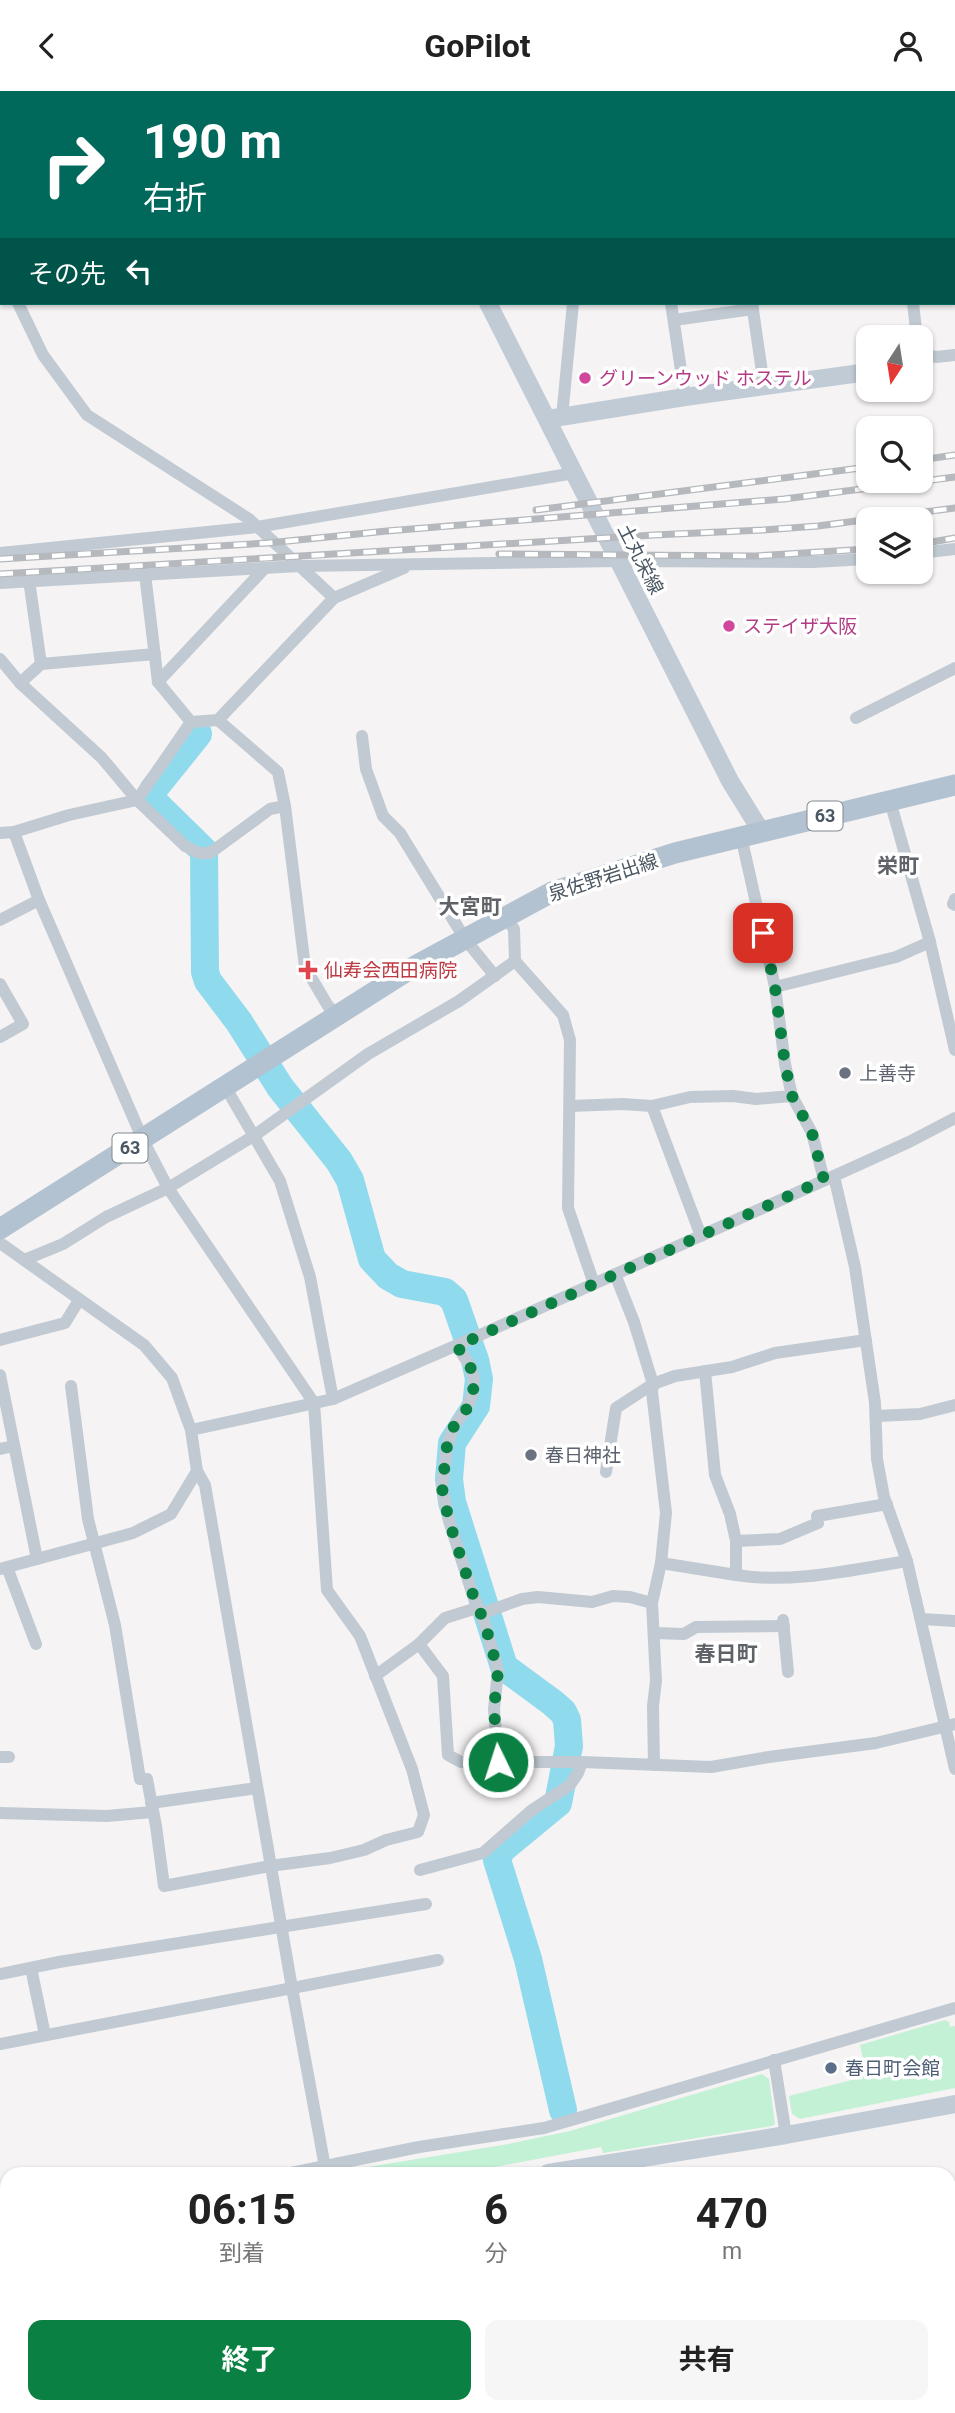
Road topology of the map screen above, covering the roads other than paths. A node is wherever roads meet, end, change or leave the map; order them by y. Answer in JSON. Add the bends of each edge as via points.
{"nodes":[{"id":1,"x":19,"y":305,"type":"edge"},
{"id":2,"x":489,"y":305,"type":"edge"},
{"id":3,"x":573,"y":305,"type":"edge"},
{"id":4,"x":671,"y":305,"type":"edge"},
{"id":5,"x":913,"y":305,"type":"edge"},
{"id":6,"x":752,"y":306,"type":"edge"},
{"id":7,"x":674,"y":320,"type":"junction"},
{"id":8,"x":916,"y":325,"type":"edge"},
{"id":9,"x":955,"y":355,"type":"edge"},
{"id":10,"x":933,"y":356,"type":"edge"},
{"id":11,"x":856,"y":374,"type":"edge"},
{"id":12,"x":764,"y":386,"type":"junction"},
{"id":13,"x":685,"y":397,"type":"junction"},
{"id":14,"x":555,"y":418,"type":"junction"},
{"id":15,"x":574,"y":473,"type":"junction"},
{"id":16,"x":257,"y":527,"type":"junction"},
{"id":17,"x":955,"y":548,"type":"edge"},
{"id":18,"x":933,"y":551,"type":"edge"},
{"id":19,"x":0,"y":553,"type":"edge"},
{"id":20,"x":856,"y":560,"type":"edge"},
{"id":21,"x":618,"y":561,"type":"junction"},
{"id":22,"x":411,"y":565,"type":"junction"},
{"id":23,"x":300,"y":566,"type":"junction"},
{"id":24,"x":265,"y":568,"type":"junction"},
{"id":25,"x":145,"y":574,"type":"junction"},
{"id":26,"x":29,"y":580,"type":"junction"},
{"id":27,"x":0,"y":583,"type":"edge"},
{"id":28,"x":334,"y":598,"type":"junction"},
{"id":29,"x":155,"y":654,"type":"junction"},
{"id":30,"x":0,"y":659,"type":"edge"},
{"id":31,"x":41,"y":664,"type":"junction"},
{"id":32,"x":955,"y":668,"type":"edge"},
{"id":33,"x":158,"y":682,"type":"junction"},
{"id":34,"x":20,"y":683,"type":"junction"},
{"id":35,"x":856,"y":718,"type":"dead end"},
{"id":36,"x":218,"y":720,"type":"junction"},
{"id":37,"x":191,"y":722,"type":"junction"},
{"id":38,"x":362,"y":736,"type":"dead end"},
{"id":39,"x":955,"y":785,"type":"edge"},
{"id":40,"x":137,"y":800,"type":"junction"},
{"id":41,"x":890,"y":801,"type":"junction"},
{"id":42,"x":285,"y":806,"type":"junction"},
{"id":43,"x":14,"y":832,"type":"junction"},
{"id":44,"x":0,"y":833,"type":"edge"},
{"id":45,"x":751,"y":834,"type":"junction"},
{"id":46,"x":955,"y":899,"type":"edge"},
{"id":47,"x":39,"y":900,"type":"junction"},
{"id":48,"x":955,"y":905,"type":"edge"},
{"id":49,"x":505,"y":917,"type":"junction"},
{"id":50,"x":0,"y":920,"type":"edge"},
{"id":51,"x":465,"y":939,"type":"junction"},
{"id":52,"x":930,"y":942,"type":"junction"},
{"id":53,"x":515,"y":961,"type":"junction"},
{"id":54,"x":495,"y":976,"type":"junction"},
{"id":55,"x":0,"y":984,"type":"edge"},
{"id":56,"x":775,"y":987,"type":"junction"},
{"id":57,"x":339,"y":1016,"type":"junction"},
{"id":58,"x":0,"y":1037,"type":"edge"},
{"id":59,"x":955,"y":1050,"type":"edge"},
{"id":60,"x":226,"y":1088,"type":"junction"},
{"id":61,"x":792,"y":1096,"type":"junction"},
{"id":62,"x":570,"y":1106,"type":"junction"},
{"id":63,"x":652,"y":1107,"type":"junction"},
{"id":64,"x":955,"y":1118,"type":"edge"},
{"id":65,"x":255,"y":1135,"type":"junction"},
{"id":66,"x":143,"y":1140,"type":"junction"},
{"id":67,"x":829,"y":1178,"type":"junction"},
{"id":68,"x":168,"y":1188,"type":"junction"},
{"id":69,"x":0,"y":1229,"type":"edge"},
{"id":70,"x":701,"y":1236,"type":"junction"},
{"id":71,"x":0,"y":1243,"type":"edge"},
{"id":72,"x":24,"y":1260,"type":"junction"},
{"id":73,"x":615,"y":1274,"type":"junction"},
{"id":74,"x":594,"y":1284,"type":"junction"},
{"id":75,"x":79,"y":1300,"type":"junction"},
{"id":76,"x":866,"y":1340,"type":"junction"},
{"id":77,"x":0,"y":1341,"type":"edge"},
{"id":78,"x":464,"y":1343,"type":"junction"},
{"id":79,"x":705,"y":1371,"type":"junction"},
{"id":80,"x":0,"y":1375,"type":"edge"},
{"id":81,"x":653,"y":1384,"type":"junction"},
{"id":82,"x":71,"y":1386,"type":"dead end"},
{"id":83,"x":333,"y":1399,"type":"junction"},
{"id":84,"x":314,"y":1402,"type":"junction"},
{"id":85,"x":955,"y":1405,"type":"edge"},
{"id":86,"x":876,"y":1416,"type":"junction"},
{"id":87,"x":191,"y":1430,"type":"junction"},
{"id":88,"x":14,"y":1445,"type":"junction"},
{"id":89,"x":0,"y":1449,"type":"edge"},
{"id":90,"x":197,"y":1471,"type":"junction"},
{"id":91,"x":606,"y":1472,"type":"dead end"},
{"id":92,"x":887,"y":1504,"type":"junction"},
{"id":93,"x":736,"y":1541,"type":"junction"},
{"id":94,"x":96,"y":1544,"type":"junction"},
{"id":95,"x":37,"y":1559,"type":"junction"},
{"id":96,"x":907,"y":1561,"type":"junction"},
{"id":97,"x":661,"y":1563,"type":"junction"},
{"id":98,"x":4,"y":1568,"type":"edge"},
{"id":99,"x":736,"y":1575,"type":"junction"},
{"id":100,"x":652,"y":1604,"type":"junction"},
{"id":101,"x":483,"y":1611,"type":"junction"},
{"id":102,"x":922,"y":1619,"type":"junction"},
{"id":103,"x":955,"y":1621,"type":"edge"},
{"id":104,"x":654,"y":1633,"type":"junction"},
{"id":105,"x":36,"y":1644,"type":"dead end"},
{"id":106,"x":419,"y":1644,"type":"junction"},
{"id":107,"x":788,"y":1672,"type":"dead end"},
{"id":108,"x":375,"y":1676,"type":"junction"},
{"id":109,"x":950,"y":1724,"type":"edge"},
{"id":110,"x":498,"y":1762,"type":"junction"},
{"id":111,"x":578,"y":1762,"type":"junction"},
{"id":112,"x":654,"y":1765,"type":"junction"},
{"id":113,"x":955,"y":1769,"type":"edge"},
{"id":114,"x":257,"y":1788,"type":"junction"},
{"id":115,"x":152,"y":1808,"type":"junction"},
{"id":116,"x":0,"y":1813,"type":"edge"},
{"id":117,"x":270,"y":1866,"type":"junction"},
{"id":118,"x":420,"y":1870,"type":"dead end"},
{"id":119,"x":426,"y":1904,"type":"dead end"},
{"id":120,"x":281,"y":1928,"type":"junction"},
{"id":121,"x":438,"y":1960,"type":"dead end"},
{"id":122,"x":31,"y":1968,"type":"junction"},
{"id":123,"x":0,"y":1974,"type":"edge"},
{"id":124,"x":292,"y":1988,"type":"junction"},
{"id":125,"x":955,"y":2008,"type":"edge"},
{"id":126,"x":45,"y":2035,"type":"junction"},
{"id":127,"x":0,"y":2044,"type":"edge"},
{"id":128,"x":774,"y":2060,"type":"junction"},
{"id":129,"x":955,"y":2104,"type":"edge"},
{"id":130,"x":786,"y":2135,"type":"junction"},
{"id":131,"x":325,"y":2167,"type":"joint"},
{"id":132,"x":599,"y":2167,"type":"edge"}],
"edges":[{"from":1,"to":16,"type":"street","via":[[43,355],[87,415]]},
{"from":2,"to":14,"type":"street","name":"土丸栄線"},
{"from":3,"to":14,"type":"street"},
{"from":4,"to":7,"type":"street"},
{"from":5,"to":8,"type":"street"},
{"from":6,"to":7,"type":"street"},
{"from":6,"to":12,"type":"street"},
{"from":7,"to":13,"type":"street"},
{"from":9,"to":10,"type":"street"},
{"from":11,"to":12,"type":"street"},
{"from":12,"to":13,"type":"street"},
{"from":13,"to":14,"type":"street"},
{"from":14,"to":15,"type":"street","name":"土丸栄線"},
{"from":15,"to":16,"type":"street"},
{"from":15,"to":21,"type":"street","name":"土丸栄線"},
{"from":16,"to":19,"type":"street"},
{"from":16,"to":23,"type":"street"},
{"from":17,"to":18,"type":"street"},
{"from":20,"to":21,"type":"street"},
{"from":21,"to":22,"type":"street"},
{"from":21,"to":45,"type":"street","name":"土丸栄線","via":[[730,781]]},
{"from":22,"to":23,"type":"street"},
{"from":22,"to":28,"type":"street"},
{"from":23,"to":24,"type":"street"},
{"from":23,"to":28,"type":"street"},
{"from":24,"to":25,"type":"street"},
{"from":24,"to":33,"type":"street"},
{"from":25,"to":26,"type":"street"},
{"from":25,"to":29,"type":"street"},
{"from":26,"to":27,"type":"street"},
{"from":26,"to":31,"type":"street"},
{"from":28,"to":36,"type":"street"},
{"from":29,"to":31,"type":"street"},
{"from":29,"to":33,"type":"street"},
{"from":30,"to":34,"type":"street"},
{"from":31,"to":34,"type":"street"},
{"from":32,"to":35,"type":"street"},
{"from":33,"to":37,"type":"street"},
{"from":34,"to":40,"type":"street","via":[[102,758]]},
{"from":36,"to":37,"type":"street"},
{"from":36,"to":42,"type":"street","via":[[278,772]]},
{"from":37,"to":40,"type":"street"},
{"from":38,"to":51,"type":"street","via":[[366,769],[383,815],[400,833]]},
{"from":39,"to":41,"type":"main road","name":"泉佐野岩出線","number":"63"},
{"from":40,"to":42,"type":"street","via":[[185,846],[204,853],[270,809]]},
{"from":40,"to":43,"type":"street"},
{"from":41,"to":45,"type":"main road","name":"泉佐野岩出線","number":"63"},
{"from":41,"to":52,"type":"street"},
{"from":42,"to":57,"type":"street","via":[[305,967]]},
{"from":43,"to":44,"type":"street"},
{"from":43,"to":47,"type":"street"},
{"from":45,"to":49,"type":"main road","name":"泉佐野岩出線","number":"63","via":[[567,886]]},
{"from":45,"to":56,"type":"street"},
{"from":46,"to":48,"type":"street"},
{"from":47,"to":50,"type":"street"},
{"from":47,"to":66,"type":"street"},
{"from":49,"to":51,"type":"main road","name":"泉佐野岩出線","number":"63"},
{"from":49,"to":53,"type":"street","via":[[514,929]]},
{"from":51,"to":54,"type":"street"},
{"from":51,"to":57,"type":"main road","name":"泉佐野岩出線","number":"63"},
{"from":52,"to":56,"type":"street","via":[[896,957]]},
{"from":52,"to":59,"type":"street"},
{"from":53,"to":54,"type":"street"},
{"from":53,"to":62,"type":"street","via":[[564,1015],[570,1040]]},
{"from":54,"to":65,"type":"street","via":[[368,1054]]},
{"from":55,"to":58,"type":"street","via":[[23,1024]]},
{"from":56,"to":61,"type":"street"},
{"from":57,"to":60,"type":"main road","name":"泉佐野岩出線","number":"63"},
{"from":60,"to":65,"type":"street"},
{"from":60,"to":66,"type":"main road","name":"泉佐野岩出線","number":"63"},
{"from":61,"to":63,"type":"street","via":[[690,1097]]},
{"from":61,"to":67,"type":"street"},
{"from":62,"to":63,"type":"street"},
{"from":62,"to":74,"type":"street","via":[[568,1208]]},
{"from":63,"to":70,"type":"street"},
{"from":64,"to":67,"type":"street"},
{"from":65,"to":68,"type":"street"},
{"from":65,"to":83,"type":"street","via":[[280,1181],[310,1277]]},
{"from":66,"to":68,"type":"street"},
{"from":66,"to":69,"type":"main road","name":"泉佐野岩出線","number":"63"},
{"from":67,"to":70,"type":"street"},
{"from":67,"to":76,"type":"street","via":[[855,1267]]},
{"from":68,"to":72,"type":"street"},
{"from":68,"to":84,"type":"street"},
{"from":70,"to":73,"type":"street"},
{"from":71,"to":72,"type":"street"},
{"from":72,"to":75,"type":"street"},
{"from":73,"to":74,"type":"street"},
{"from":73,"to":81,"type":"street"},
{"from":74,"to":78,"type":"street"},
{"from":75,"to":77,"type":"street","via":[[65,1323]]},
{"from":75,"to":87,"type":"street","via":[[144,1345],[172,1378]]},
{"from":76,"to":79,"type":"street","via":[[775,1353]]},
{"from":76,"to":86,"type":"street"},
{"from":78,"to":83,"type":"street"},
{"from":78,"to":101,"type":"street","via":[[473,1393],[447,1446],[442,1488],[449,1521]]},
{"from":79,"to":81,"type":"street"},
{"from":79,"to":93,"type":"street","via":[[715,1475]]},
{"from":80,"to":88,"type":"street"},
{"from":81,"to":91,"type":"street","via":[[616,1408]]},
{"from":81,"to":97,"type":"street","via":[[666,1513]]},
{"from":82,"to":94,"type":"street","via":[[88,1519]]},
{"from":83,"to":84,"type":"street"},
{"from":84,"to":87,"type":"street"},
{"from":84,"to":108,"type":"street","via":[[327,1590],[360,1636]]},
{"from":85,"to":86,"type":"street","via":[[919,1414]]},
{"from":86,"to":92,"type":"street","via":[[877,1459]]},
{"from":87,"to":90,"type":"street"},
{"from":88,"to":89,"type":"street"},
{"from":88,"to":95,"type":"street"},
{"from":90,"to":94,"type":"street","via":[[171,1514],[133,1533]]},
{"from":90,"to":114,"type":"street","via":[[205,1485]]},
{"from":92,"to":93,"type":"street","via":[[817,1516],[817,1523],[780,1539]]},
{"from":92,"to":96,"type":"street"},
{"from":93,"to":99,"type":"street"},
{"from":94,"to":95,"type":"street"},
{"from":94,"to":115,"type":"street","via":[[115,1625],[140,1779],[147,1779]]},
{"from":95,"to":98,"type":"street"},
{"from":96,"to":99,"type":"street","via":[[782,1578]]},
{"from":96,"to":102,"type":"street"},
{"from":97,"to":99,"type":"street"},
{"from":97,"to":100,"type":"street"},
{"from":98,"to":105,"type":"street"},
{"from":100,"to":101,"type":"street","via":[[630,1597],[592,1602],[538,1597]]},
{"from":100,"to":104,"type":"street"},
{"from":101,"to":106,"type":"street","via":[[457,1612],[445,1618]]},
{"from":101,"to":110,"type":"street","via":[[498,1671],[494,1709]]},
{"from":102,"to":103,"type":"street"},
{"from":102,"to":109,"type":"street"},
{"from":104,"to":107,"type":"street","via":[[783,1623]]},
{"from":104,"to":112,"type":"street"},
{"from":106,"to":108,"type":"street"},
{"from":106,"to":110,"type":"street","via":[[443,1676],[448,1755],[461,1762]]},
{"from":108,"to":117,"type":"street","via":[[412,1769],[424,1815],[418,1832],[330,1858]]},
{"from":109,"to":112,"type":"street","via":[[876,1744],[711,1767]]},
{"from":109,"to":113,"type":"street"},
{"from":110,"to":111,"type":"street"},
{"from":111,"to":112,"type":"street"},
{"from":111,"to":118,"type":"street","via":[[578,1773],[570,1784],[483,1853]]},
{"from":114,"to":115,"type":"street"},
{"from":114,"to":117,"type":"street"},
{"from":115,"to":116,"type":"street","via":[[107,1816]]},
{"from":115,"to":117,"type":"street","via":[[164,1886]]},
{"from":117,"to":120,"type":"street"},
{"from":119,"to":120,"type":"street"},
{"from":120,"to":122,"type":"street"},
{"from":120,"to":124,"type":"street"},
{"from":121,"to":124,"type":"street"},
{"from":122,"to":123,"type":"street"},
{"from":122,"to":126,"type":"street"},
{"from":124,"to":126,"type":"street"},
{"from":124,"to":131,"type":"street"},
{"from":125,"to":128,"type":"street"},
{"from":126,"to":127,"type":"street"},
{"from":128,"to":130,"type":"street"},
{"from":128,"to":131,"type":"street","via":[[544,2128]]},
{"from":129,"to":130,"type":"street"},
{"from":130,"to":132,"type":"street"}]}
